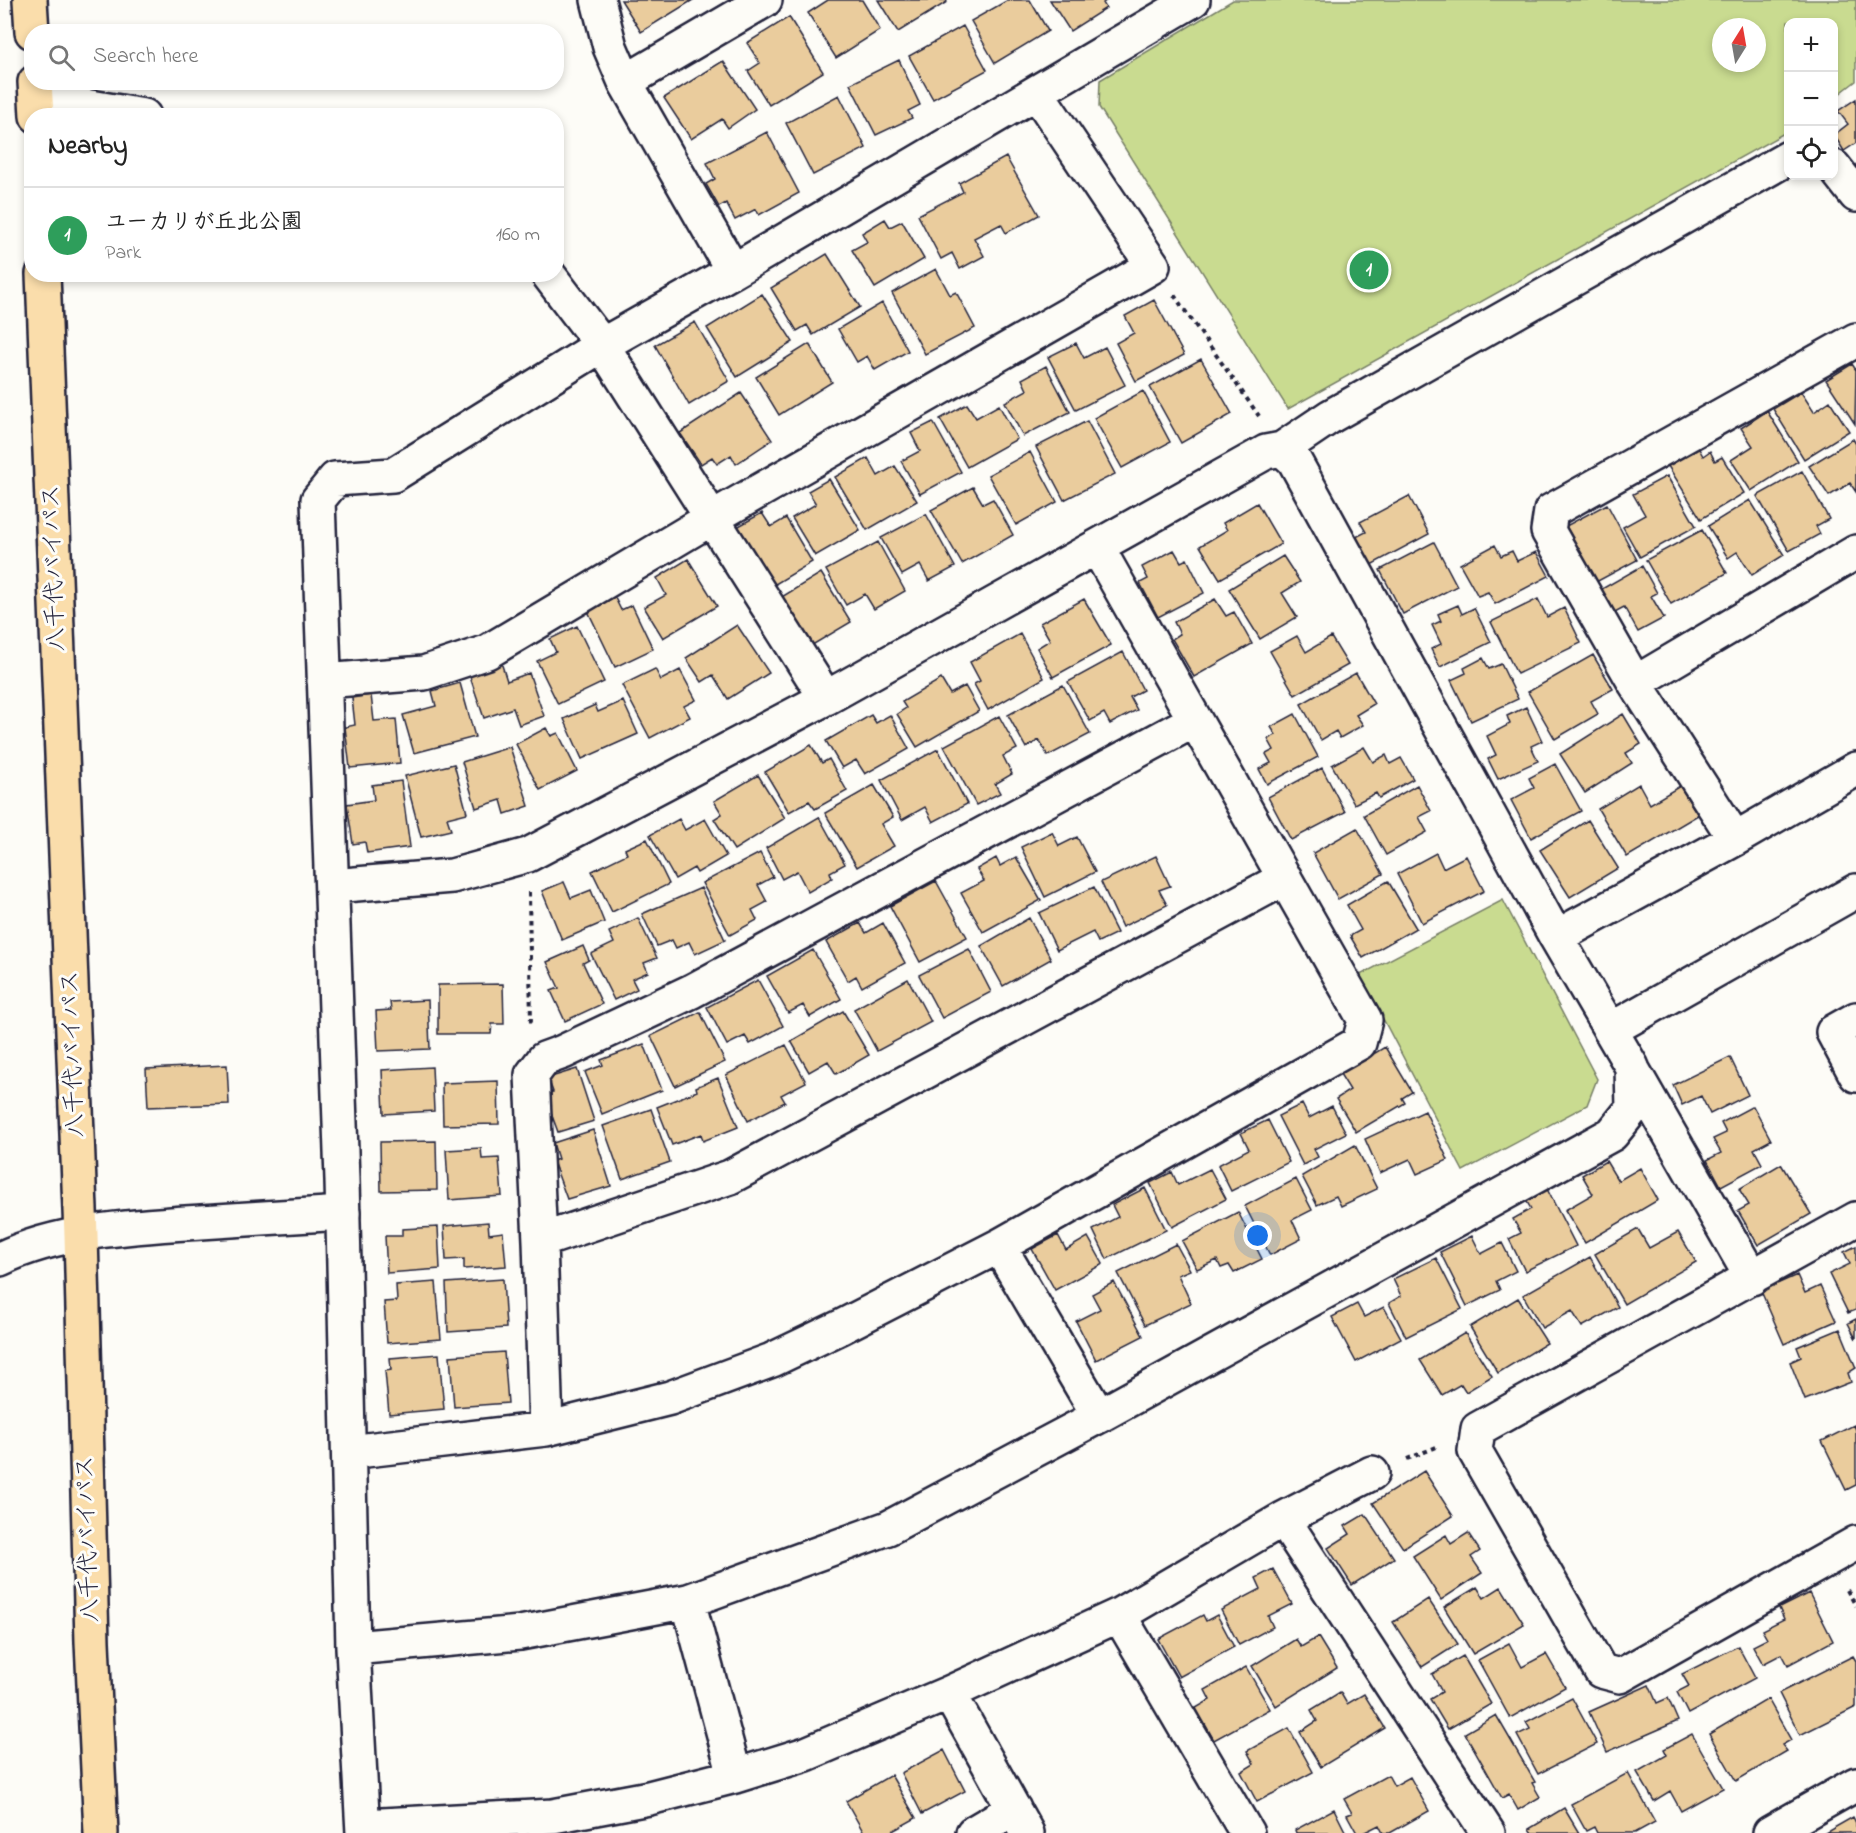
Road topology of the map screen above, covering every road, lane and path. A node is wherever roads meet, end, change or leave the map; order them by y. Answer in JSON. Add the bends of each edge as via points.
{"nodes":[{"id":1,"x":30,"y":0,"type":"edge"},
{"id":2,"x":598,"y":0,"type":"edge"},
{"id":3,"x":765,"y":0,"type":"edge"},
{"id":4,"x":1193,"y":0,"type":"edge"},
{"id":5,"x":32,"y":24,"type":"edge"},
{"id":6,"x":625,"y":82,"type":"junction"},
{"id":7,"x":1037,"y":93,"type":"junction"},
{"id":8,"x":36,"y":99,"type":"edge"},
{"id":9,"x":93,"y":108,"type":"edge"},
{"id":10,"x":1784,"y":160,"type":"edge"},
{"id":11,"x":1838,"y":173,"type":"edge"},
{"id":12,"x":1856,"y":195,"type":"edge"},
{"id":13,"x":1154,"y":266,"type":"junction"},
{"id":14,"x":733,"y":271,"type":"junction"},
{"id":15,"x":43,"y":282,"type":"edge"},
{"id":16,"x":554,"y":282,"type":"edge"},
{"id":17,"x":1856,"y":340,"type":"edge"},
{"id":18,"x":602,"y":345,"type":"junction"},
{"id":19,"x":1282,"y":449,"type":"junction"},
{"id":20,"x":712,"y":518,"type":"junction"},
{"id":21,"x":1097,"y":547,"type":"junction"},
{"id":22,"x":1856,"y":552,"type":"edge"},
{"id":23,"x":324,"y":681,"type":"junction"},
{"id":24,"x":1635,"y":683,"type":"junction"},
{"id":25,"x":826,"y":698,"type":"junction"},
{"id":26,"x":1195,"y":720,"type":"junction"},
{"id":27,"x":1856,"y":769,"type":"edge"},
{"id":28,"x":1736,"y":839,"type":"junction"},
{"id":29,"x":1285,"y":878,"type":"junction"},
{"id":30,"x":529,"y":883,"type":"dead end"},
{"id":31,"x":332,"y":886,"type":"junction"},
{"id":32,"x":1856,"y":891,"type":"edge"},
{"id":33,"x":1556,"y":937,"type":"junction"},
{"id":34,"x":1856,"y":1019,"type":"edge"},
{"id":35,"x":1610,"y":1030,"type":"junction"},
{"id":36,"x":1632,"y":1068,"type":"junction"},
{"id":37,"x":532,"y":1075,"type":"junction"},
{"id":38,"x":1856,"y":1075,"type":"edge"},
{"id":39,"x":343,"y":1214,"type":"junction"},
{"id":40,"x":1856,"y":1219,"type":"edge"},
{"id":41,"x":81,"y":1235,"type":"junction"},
{"id":42,"x":540,"y":1241,"type":"junction"},
{"id":43,"x":999,"y":1246,"type":"junction"},
{"id":44,"x":0,"y":1259,"type":"edge"},
{"id":45,"x":1752,"y":1278,"type":"junction"},
{"id":46,"x":1099,"y":1416,"type":"junction"},
{"id":47,"x":546,"y":1428,"type":"junction"},
{"id":48,"x":1478,"y":1429,"type":"junction"},
{"id":49,"x":349,"y":1452,"type":"junction"},
{"id":50,"x":1372,"y":1473,"type":"joint"},
{"id":51,"x":1283,"y":1519,"type":"junction"},
{"id":52,"x":1856,"y":1543,"type":"edge"},
{"id":53,"x":688,"y":1601,"type":"junction"},
{"id":54,"x":1119,"y":1615,"type":"junction"},
{"id":55,"x":353,"y":1648,"type":"junction"},
{"id":56,"x":949,"y":1693,"type":"junction"},
{"id":57,"x":735,"y":1776,"type":"junction"},
{"id":58,"x":1856,"y":1784,"type":"edge"},
{"id":59,"x":1020,"y":1821,"type":"edge"},
{"id":60,"x":554,"y":1824,"type":"edge"},
{"id":61,"x":363,"y":1829,"type":"edge"},
{"id":62,"x":101,"y":1833,"type":"edge"},
{"id":63,"x":973,"y":1833,"type":"edge"},
{"id":64,"x":1247,"y":1833,"type":"edge"},
{"id":65,"x":1488,"y":1833,"type":"edge"},
{"id":66,"x":1770,"y":1833,"type":"edge"}],
"edges":[{"from":1,"to":5,"type":"highway"},
{"from":2,"to":6,"type":"street","via":[[610,47]]},
{"from":3,"to":6,"type":"street"},
{"from":4,"to":7,"type":"street"},
{"from":6,"to":14,"type":"street"},
{"from":7,"to":13,"type":"street"},
{"from":7,"to":14,"type":"street"},
{"from":8,"to":9,"type":"street"},
{"from":10,"to":19,"type":"street","via":[[1331,416]]},
{"from":11,"to":12,"type":"street"},
{"from":13,"to":19,"type":"path"},
{"from":13,"to":20,"type":"street"},
{"from":14,"to":18,"type":"street"},
{"from":15,"to":41,"type":"highway","name":"八千代バイパス"},
{"from":16,"to":18,"type":"street"},
{"from":17,"to":24,"type":"street","via":[[1551,511],[1548,531]]},
{"from":18,"to":20,"type":"street"},
{"from":18,"to":23,"type":"street","via":[[393,475],[335,479],[318,500]]},
{"from":19,"to":21,"type":"street","via":[[1266,452]]},
{"from":19,"to":33,"type":"street","via":[[1294,460]]},
{"from":20,"to":23,"type":"street","via":[[487,652],[424,672]]},
{"from":20,"to":25,"type":"street"},
{"from":21,"to":25,"type":"street"},
{"from":21,"to":26,"type":"street"},
{"from":22,"to":24,"type":"street"},
{"from":23,"to":31,"type":"street"},
{"from":24,"to":28,"type":"street"},
{"from":25,"to":31,"type":"street","via":[[528,855],[452,876]]},
{"from":26,"to":29,"type":"street"},
{"from":26,"to":37,"type":"street","via":[[692,992],[544,1059]]},
{"from":27,"to":28,"type":"street"},
{"from":28,"to":33,"type":"street"},
{"from":29,"to":42,"type":"street","via":[[730,1177]]},
{"from":29,"to":43,"type":"street","via":[[1365,1020],[1359,1043]]},
{"from":30,"to":37,"type":"path"},
{"from":31,"to":39,"type":"street"},
{"from":32,"to":35,"type":"street"},
{"from":33,"to":35,"type":"street"},
{"from":34,"to":38,"type":"street","via":[[1833,1032]]},
{"from":35,"to":36,"type":"street"},
{"from":36,"to":45,"type":"street"},
{"from":36,"to":46,"type":"street","via":[[1633,1108],[1612,1134]]},
{"from":37,"to":42,"type":"street"},
{"from":39,"to":41,"type":"street","via":[[143,1226]]},
{"from":39,"to":49,"type":"street"},
{"from":40,"to":45,"type":"street"},
{"from":41,"to":44,"type":"street"},
{"from":41,"to":62,"type":"highway","name":"八千代バイパス"},
{"from":42,"to":47,"type":"street"},
{"from":43,"to":46,"type":"street"},
{"from":43,"to":47,"type":"street","via":[[772,1360],[670,1398]]},
{"from":45,"to":48,"type":"street"},
{"from":46,"to":53,"type":"street","via":[[888,1528]]},
{"from":47,"to":49,"type":"street"},
{"from":48,"to":50,"type":"path"},
{"from":48,"to":52,"type":"street","via":[[1475,1451],[1601,1671],[1610,1674],[1620,1676]]},
{"from":49,"to":55,"type":"street"},
{"from":50,"to":51,"type":"street"},
{"from":51,"to":54,"type":"street"},
{"from":51,"to":65,"type":"street"},
{"from":53,"to":55,"type":"street","via":[[520,1633]]},
{"from":53,"to":57,"type":"street"},
{"from":54,"to":56,"type":"street"},
{"from":54,"to":64,"type":"street"},
{"from":55,"to":61,"type":"street"},
{"from":56,"to":57,"type":"street","via":[[806,1754]]},
{"from":56,"to":59,"type":"street"},
{"from":57,"to":60,"type":"street"},
{"from":58,"to":66,"type":"street"},
{"from":59,"to":63,"type":"street"},
{"from":60,"to":61,"type":"street"}]}
